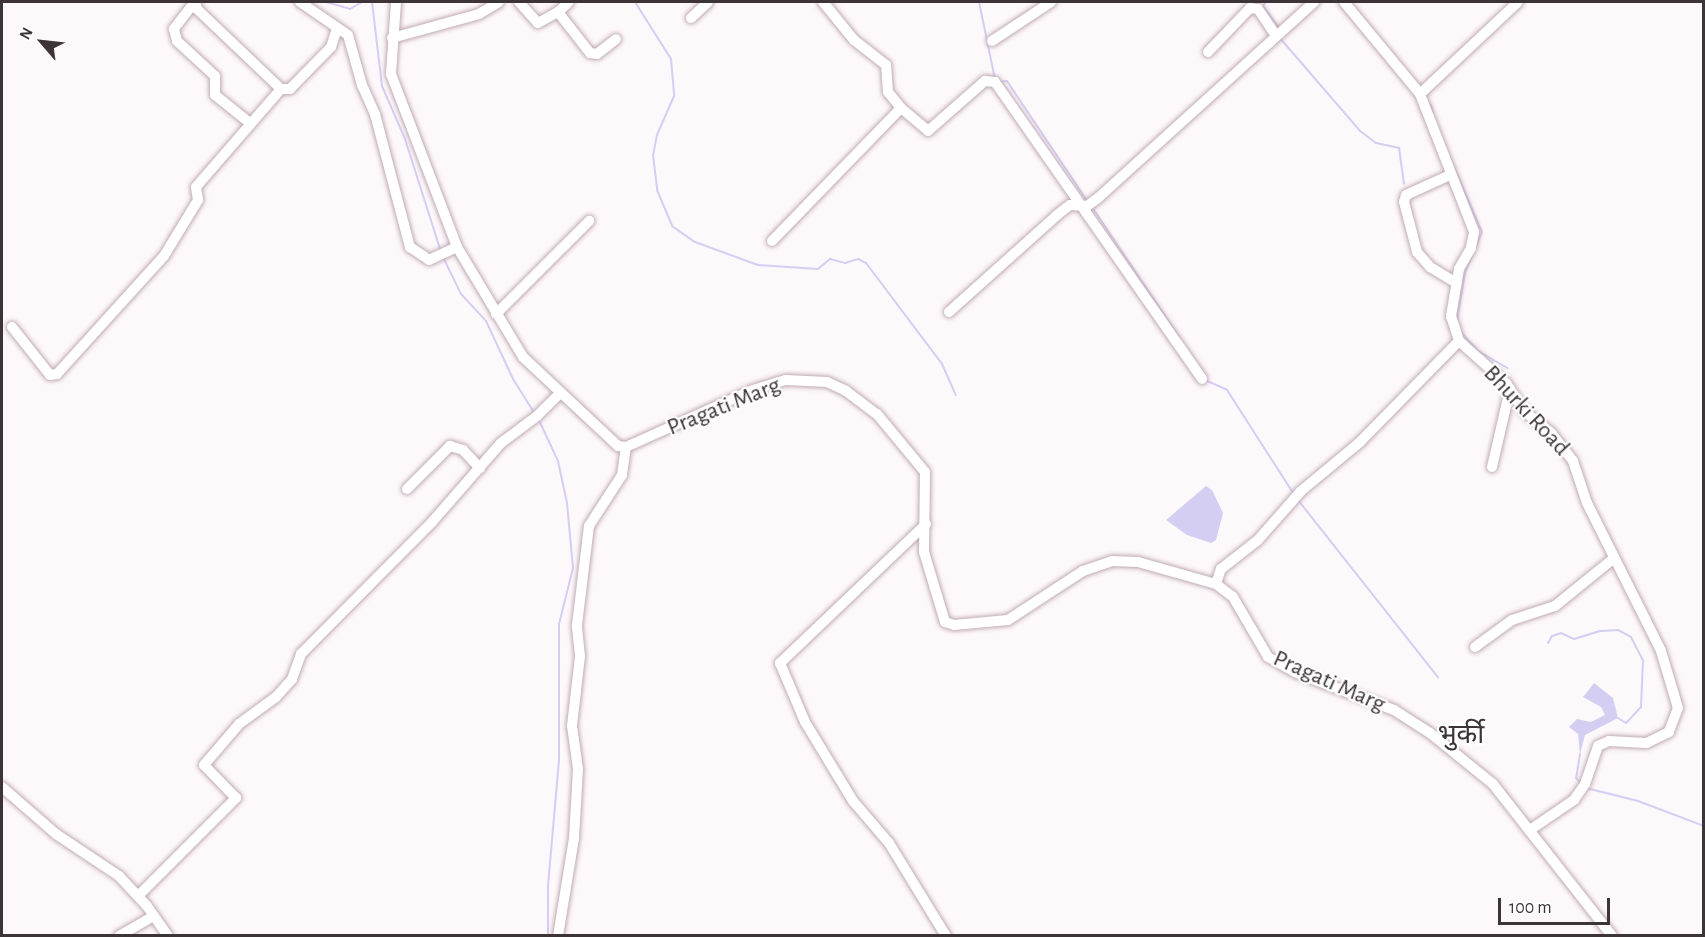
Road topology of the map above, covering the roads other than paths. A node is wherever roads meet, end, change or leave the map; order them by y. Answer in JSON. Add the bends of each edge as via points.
{"nodes":[{"id":1,"x":194,"y":2,"type":"edge"},
{"id":2,"x":300,"y":2,"type":"edge"},
{"id":3,"x":396,"y":2,"type":"edge"},
{"id":4,"x":499,"y":2,"type":"edge"},
{"id":5,"x":519,"y":2,"type":"edge"},
{"id":6,"x":569,"y":2,"type":"edge"},
{"id":7,"x":823,"y":2,"type":"edge"},
{"id":8,"x":1051,"y":2,"type":"edge"},
{"id":9,"x":1314,"y":2,"type":"edge"},
{"id":10,"x":1344,"y":2,"type":"edge"},
{"id":11,"x":1518,"y":2,"type":"edge"},
{"id":12,"x":703,"y":3,"type":"edge"},
{"id":13,"x":557,"y":13,"type":"junction"},
{"id":14,"x":691,"y":18,"type":"dead end"},
{"id":15,"x":338,"y":28,"type":"junction"},
{"id":16,"x":1275,"y":34,"type":"junction"},
{"id":17,"x":392,"y":38,"type":"junction"},
{"id":18,"x":615,"y":39,"type":"dead end"},
{"id":19,"x":992,"y":41,"type":"dead end"},
{"id":20,"x":1208,"y":52,"type":"dead end"},
{"id":21,"x":282,"y":89,"type":"junction"},
{"id":22,"x":1420,"y":94,"type":"junction"},
{"id":23,"x":901,"y":108,"type":"junction"},
{"id":24,"x":250,"y":123,"type":"junction"},
{"id":25,"x":1450,"y":175,"type":"junction"},
{"id":26,"x":1084,"y":204,"type":"junction"},
{"id":27,"x":589,"y":221,"type":"dead end"},
{"id":28,"x":772,"y":241,"type":"dead end"},
{"id":29,"x":457,"y":247,"type":"junction"},
{"id":30,"x":1457,"y":283,"type":"junction"},
{"id":31,"x":949,"y":312,"type":"dead end"},
{"id":32,"x":496,"y":314,"type":"junction"},
{"id":33,"x":12,"y":327,"type":"dead end"},
{"id":34,"x":1459,"y":341,"type":"junction"},
{"id":35,"x":1202,"y":379,"type":"dead end"},
{"id":36,"x":1510,"y":389,"type":"junction"},
{"id":37,"x":560,"y":393,"type":"junction"},
{"id":38,"x":626,"y":447,"type":"junction"},
{"id":39,"x":1492,"y":467,"type":"dead end"},
{"id":40,"x":480,"y":468,"type":"junction"},
{"id":41,"x":407,"y":489,"type":"dead end"},
{"id":42,"x":926,"y":524,"type":"junction"},
{"id":43,"x":1614,"y":558,"type":"junction"},
{"id":44,"x":1216,"y":584,"type":"junction"},
{"id":45,"x":1475,"y":647,"type":"dead end"},
{"id":46,"x":2,"y":787,"type":"edge"},
{"id":47,"x":1530,"y":830,"type":"junction"},
{"id":48,"x":138,"y":896,"type":"junction"},
{"id":49,"x":153,"y":916,"type":"junction"},
{"id":50,"x":119,"y":936,"type":"edge"},
{"id":51,"x":168,"y":936,"type":"edge"},
{"id":52,"x":558,"y":936,"type":"edge"},
{"id":53,"x":946,"y":936,"type":"edge"},
{"id":54,"x":1612,"y":936,"type":"edge"}],
"edges":[{"from":1,"to":21,"type":"street"},
{"from":1,"to":24,"type":"street","via":[[174,34],[215,75],[215,95]]},
{"from":2,"to":15,"type":"street"},
{"from":3,"to":17,"type":"street"},
{"from":4,"to":17,"type":"street","via":[[479,14]]},
{"from":5,"to":13,"type":"street","via":[[538,22]]},
{"from":6,"to":13,"type":"street"},
{"from":7,"to":23,"type":"street","via":[[854,40],[886,65],[888,92]]},
{"from":8,"to":19,"type":"street"},
{"from":9,"to":16,"type":"street"},
{"from":10,"to":22,"type":"street"},
{"from":11,"to":22,"type":"street"},
{"from":12,"to":14,"type":"street"},
{"from":13,"to":18,"type":"street","via":[[590,53],[597,54]]},
{"from":15,"to":21,"type":"street","via":[[331,47],[290,89]]},
{"from":15,"to":29,"type":"street","via":[[348,35],[375,114],[410,247],[429,260]]},
{"from":16,"to":20,"type":"street","via":[[1258,9],[1250,8]]},
{"from":16,"to":26,"type":"street","via":[[1098,198]]},
{"from":17,"to":29,"type":"street","via":[[391,74]]},
{"from":21,"to":24,"type":"street"},
{"from":22,"to":25,"type":"street"},
{"from":23,"to":26,"type":"street","via":[[928,131],[985,81],[995,82]]},
{"from":23,"to":28,"type":"street"},
{"from":24,"to":33,"type":"street","via":[[196,187],[198,200],[164,256],[57,374],[50,375]]},
{"from":25,"to":30,"type":"street","via":[[1474,232]]},
{"from":25,"to":30,"type":"street","via":[[1406,195],[1404,202],[1418,252],[1430,267]]},
{"from":26,"to":31,"type":"street","via":[[1070,205],[1057,215]]},
{"from":26,"to":35,"type":"street"},
{"from":27,"to":32,"type":"street"},
{"from":29,"to":32,"type":"street"},
{"from":30,"to":34,"type":"street","via":[[1451,316]]},
{"from":32,"to":37,"type":"street","via":[[523,357]]},
{"from":34,"to":36,"type":"street","name":"Bhurki Road"},
{"from":34,"to":44,"type":"street","via":[[1360,442],[1301,491],[1258,540],[1221,569]]},
{"from":36,"to":39,"type":"street"},
{"from":36,"to":43,"type":"street","name":"Bhurki Road","via":[[1524,411],[1552,434],[1573,461]]},
{"from":37,"to":38,"type":"street","via":[[618,446]]},
{"from":37,"to":40,"type":"street","via":[[537,417],[501,443]]},
{"from":38,"to":42,"type":"street","name":"Pragati Marg","via":[[753,390],[786,380],[827,382],[877,414],[925,472]]},
{"from":38,"to":52,"type":"street","via":[[622,475],[589,526],[577,625],[580,656],[572,726],[578,769],[574,837]]},
{"from":40,"to":41,"type":"street","via":[[463,450],[450,446]]},
{"from":40,"to":48,"type":"street","via":[[301,654],[291,679],[276,697],[239,724],[204,765],[236,798]]},
{"from":42,"to":44,"type":"street","name":"Pragati Marg","via":[[924,552],[942,618],[954,625],[1008,620],[1083,572],[1112,561],[1138,562]]},
{"from":42,"to":53,"type":"street","via":[[780,663],[805,722],[853,801],[894,851]]},
{"from":43,"to":45,"type":"street","via":[[1555,606],[1512,620]]},
{"from":43,"to":47,"type":"street","name":"Bhurki Road","via":[[1661,651],[1678,708],[1669,732],[1646,743],[1609,741],[1598,746],[1574,800]]},
{"from":44,"to":47,"type":"street","name":"Pragati Marg","via":[[1233,597],[1268,657],[1295,672],[1394,710],[1430,733],[1493,784]]},
{"from":46,"to":48,"type":"street","via":[[56,834],[119,876]]},
{"from":47,"to":54,"type":"street","name":"Pragati Marg"},
{"from":48,"to":49,"type":"street"},
{"from":49,"to":50,"type":"street"},
{"from":49,"to":51,"type":"street"}]}
